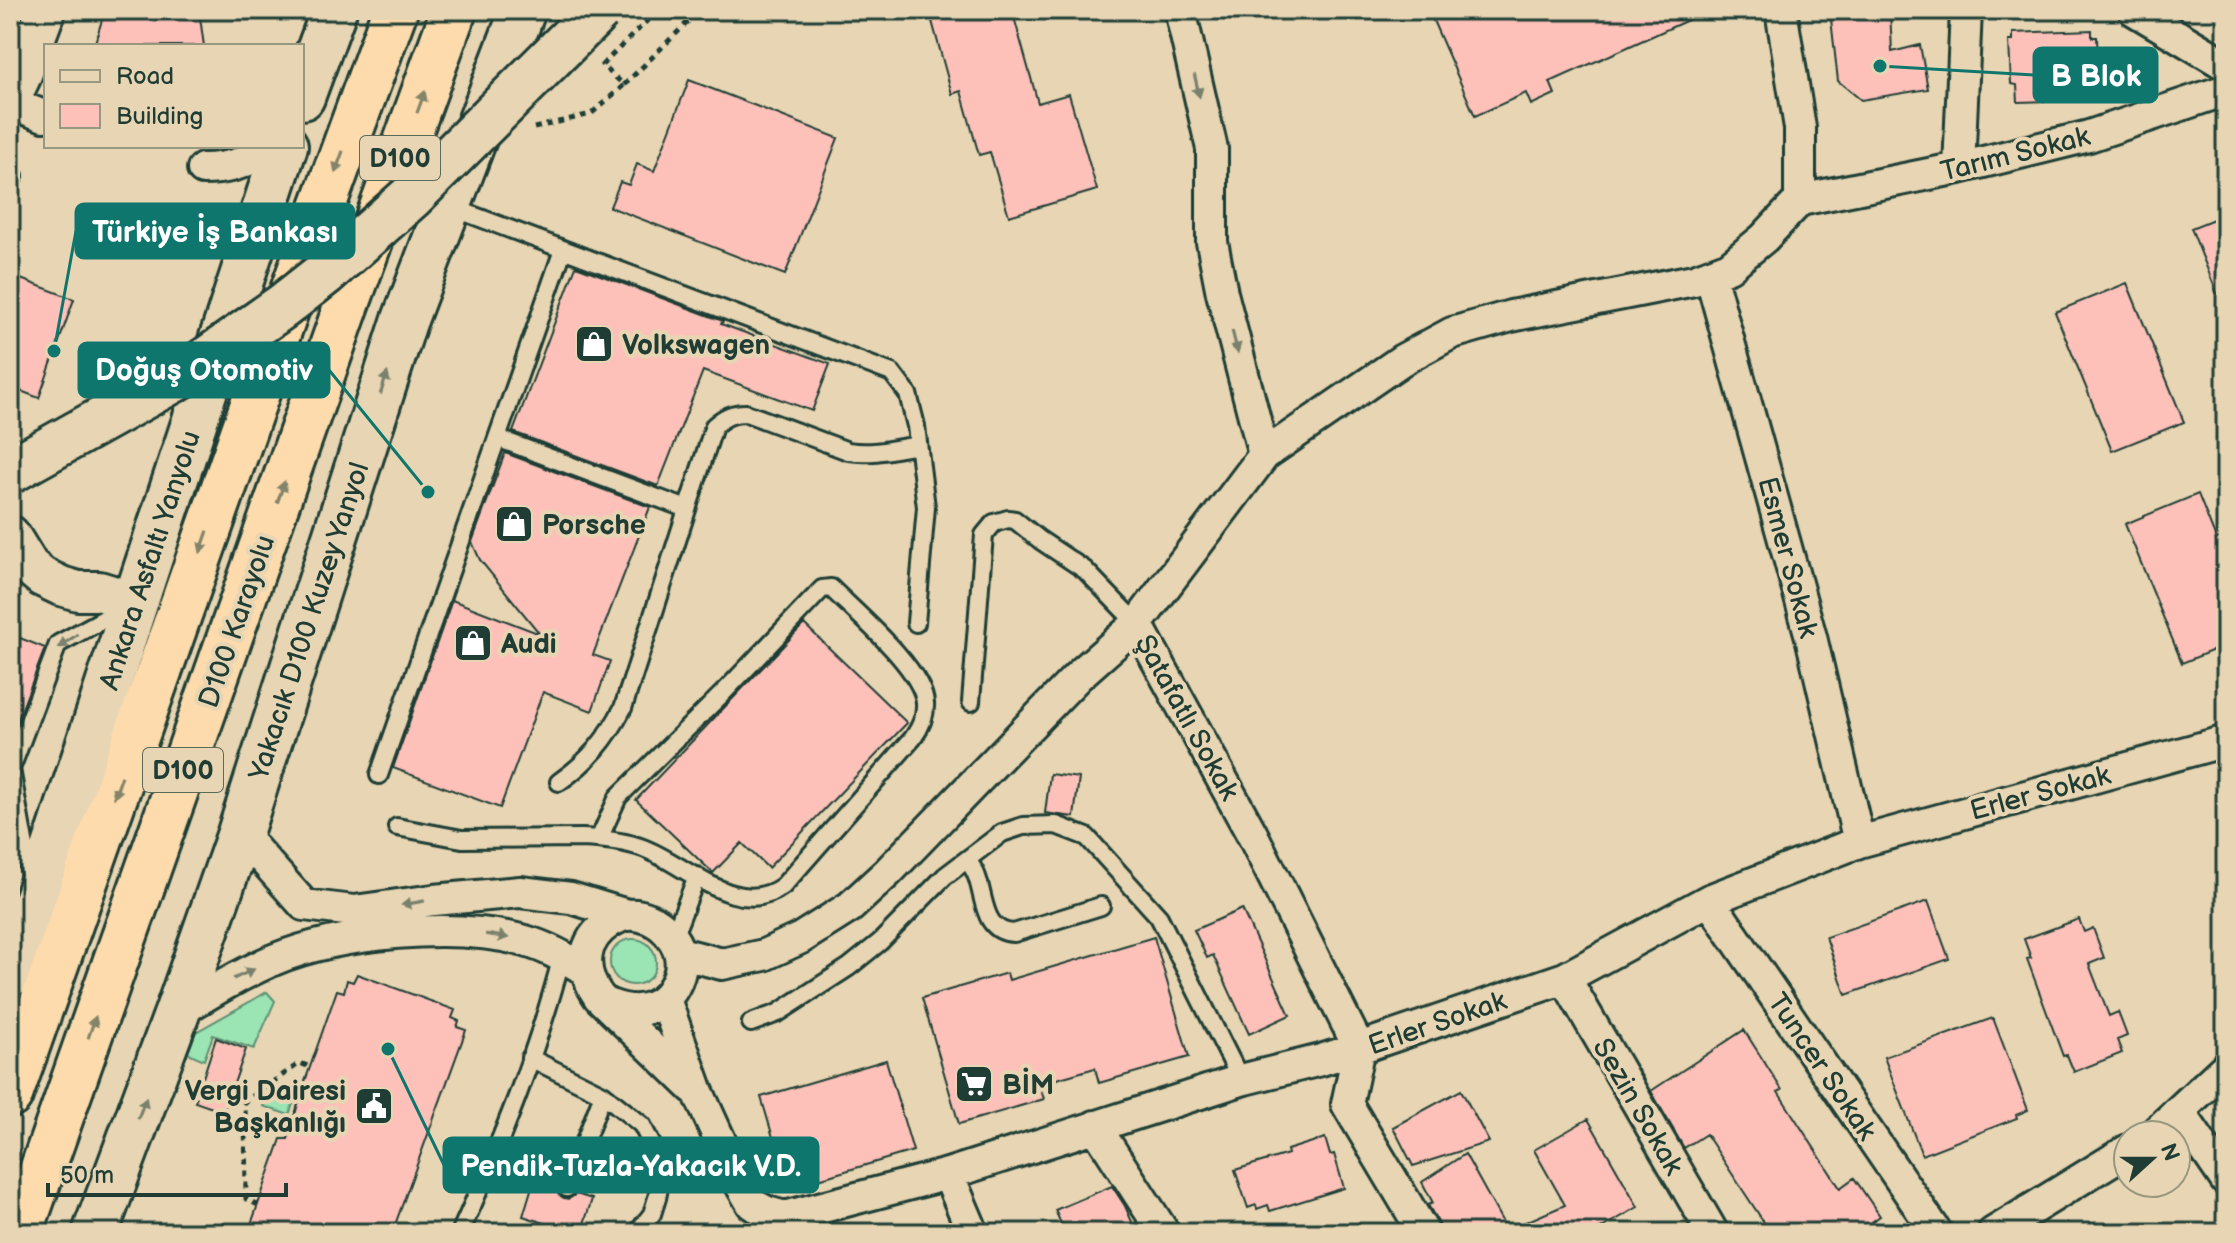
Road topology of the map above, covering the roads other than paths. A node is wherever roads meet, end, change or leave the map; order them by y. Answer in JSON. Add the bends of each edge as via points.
{"nodes":[{"id":1,"x":25,"y":10,"type":"edge"},
{"id":2,"x":46,"y":10,"type":"edge"},
{"id":3,"x":334,"y":10,"type":"edge"},
{"id":4,"x":395,"y":10,"type":"edge"},
{"id":5,"x":454,"y":10,"type":"edge"},
{"id":6,"x":523,"y":10,"type":"edge"},
{"id":7,"x":599,"y":10,"type":"edge"},
{"id":8,"x":1180,"y":10,"type":"edge"},
{"id":9,"x":1781,"y":10,"type":"edge"},
{"id":10,"x":1966,"y":10,"type":"edge"},
{"id":11,"x":2134,"y":10,"type":"edge"},
{"id":12,"x":10,"y":46,"type":"edge"},
{"id":13,"x":2226,"y":65,"type":"edge"},
{"id":14,"x":2226,"y":90,"type":"edge"},
{"id":15,"x":304,"y":92,"type":"edge"},
{"id":16,"x":10,"y":101,"type":"edge"},
{"id":17,"x":44,"y":116,"type":"dead end"},
{"id":18,"x":266,"y":148,"type":"edge"},
{"id":19,"x":284,"y":148,"type":"edge"},
{"id":20,"x":1959,"y":168,"type":"junction"},
{"id":21,"x":203,"y":169,"type":"dead end"},
{"id":22,"x":1800,"y":200,"type":"junction"},
{"id":23,"x":449,"y":207,"type":"junction"},
{"id":24,"x":563,"y":250,"type":"junction"},
{"id":25,"x":1710,"y":274,"type":"junction"},
{"id":26,"x":497,"y":438,"type":"junction"},
{"id":27,"x":918,"y":445,"type":"junction"},
{"id":28,"x":1264,"y":455,"type":"junction"},
{"id":29,"x":10,"y":471,"type":"edge"},
{"id":30,"x":687,"y":509,"type":"junction"},
{"id":31,"x":10,"y":535,"type":"edge"},
{"id":32,"x":135,"y":602,"type":"junction"},
{"id":33,"x":916,"y":623,"type":"dead end"},
{"id":34,"x":1137,"y":624,"type":"junction"},
{"id":35,"x":971,"y":702,"type":"dead end"},
{"id":36,"x":2226,"y":741,"type":"edge"},
{"id":37,"x":379,"y":775,"type":"dead end"},
{"id":38,"x":559,"y":782,"type":"dead end"},
{"id":39,"x":397,"y":827,"type":"dead end"},
{"id":40,"x":240,"y":833,"type":"junction"},
{"id":41,"x":599,"y":839,"type":"junction"},
{"id":42,"x":1859,"y":842,"type":"junction"},
{"id":43,"x":967,"y":860,"type":"junction"},
{"id":44,"x":697,"y":876,"type":"junction"},
{"id":45,"x":1709,"y":900,"type":"junction"},
{"id":46,"x":35,"y":904,"type":"junction"},
{"id":47,"x":1101,"y":906,"type":"dead end"},
{"id":48,"x":627,"y":915,"type":"junction"},
{"id":49,"x":677,"y":946,"type":"junction"},
{"id":50,"x":13,"y":962,"type":"edge"},
{"id":51,"x":574,"y":963,"type":"junction"},
{"id":52,"x":1565,"y":978,"type":"junction"},
{"id":53,"x":665,"y":999,"type":"junction"},
{"id":54,"x":610,"y":1005,"type":"junction"},
{"id":55,"x":177,"y":1013,"type":"junction"},
{"id":56,"x":751,"y":1023,"type":"dead end"},
{"id":57,"x":1359,"y":1048,"type":"junction"},
{"id":58,"x":530,"y":1058,"type":"junction"},
{"id":59,"x":2226,"y":1067,"type":"edge"},
{"id":60,"x":1241,"y":1080,"type":"junction"},
{"id":61,"x":698,"y":1092,"type":"junction"},
{"id":62,"x":603,"y":1094,"type":"junction"},
{"id":63,"x":10,"y":1095,"type":"edge"},
{"id":64,"x":2179,"y":1111,"type":"junction"},
{"id":65,"x":2170,"y":1119,"type":"edge"},
{"id":66,"x":1095,"y":1126,"type":"junction"},
{"id":67,"x":2112,"y":1160,"type":"edge"},
{"id":68,"x":948,"y":1174,"type":"junction"},
{"id":69,"x":2226,"y":1180,"type":"edge"},
{"id":70,"x":567,"y":1188,"type":"dead end"},
{"id":71,"x":20,"y":1233,"type":"edge"},
{"id":72,"x":95,"y":1233,"type":"edge"},
{"id":73,"x":460,"y":1233,"type":"edge"},
{"id":74,"x":637,"y":1233,"type":"edge"},
{"id":75,"x":973,"y":1233,"type":"edge"},
{"id":76,"x":1164,"y":1233,"type":"edge"},
{"id":77,"x":1424,"y":1233,"type":"edge"},
{"id":78,"x":1713,"y":1233,"type":"edge"},
{"id":79,"x":1937,"y":1233,"type":"edge"},
{"id":80,"x":1993,"y":1233,"type":"edge"}],
"edges":[{"from":1,"to":12,"type":"street"},
{"from":2,"to":16,"type":"street"},
{"from":3,"to":15,"type":"main road"},
{"from":4,"to":63,"type":"highway","name":"D100 Karayolu","number":"D100","one_way":true},
{"from":71,"to":5,"type":"highway","name":"D100 Karayolu","number":"D100","one_way":true},
{"from":6,"to":23,"type":"main road","name":"Yakacık D100 Kuzey Yanyol"},
{"from":7,"to":29,"type":"main road","bridge":true,"via":[[412,196],[325,273],[195,368]]},
{"from":8,"to":28,"type":"street","one_way":true,"via":[[1212,149],[1212,242]]},
{"from":9,"to":22,"type":"street","via":[[1800,128]]},
{"from":10,"to":20,"type":"street"},
{"from":11,"to":13,"type":"street"},
{"from":14,"to":20,"type":"street","name":"Tarım Sokak","via":[[2089,136]]},
{"from":16,"to":17,"type":"street"},
{"from":18,"to":21,"type":"street","via":[[246,161]]},
{"from":19,"to":32,"type":"main road","name":"Ankara Asfaltı Yanyolu"},
{"from":20,"to":22,"type":"street","name":"Tarım Sokak"},
{"from":22,"to":25,"type":"street","name":"Şatafatlı Sokak","via":[[1729,267]]},
{"from":23,"to":24,"type":"lane"},
{"from":40,"to":23,"type":"main road","name":"Yakacık D100 Kuzey Yanyol","one_way":true,"via":[[404,322]]},
{"from":24,"to":26,"type":"lane"},
{"from":24,"to":27,"type":"lane","via":[[892,373],[908,394]]},
{"from":25,"to":28,"type":"street","name":"Şatafatlı Sokak","via":[[1452,333],[1402,360]]},
{"from":25,"to":42,"type":"street","name":"Esmer Sokak","via":[[1811,637]]},
{"from":26,"to":30,"type":"lane"},
{"from":26,"to":37,"type":"lane"},
{"from":27,"to":30,"type":"lane","via":[[878,453],[848,451],[757,416],[734,413],[714,426]]},
{"from":27,"to":33,"type":"lane","via":[[926,507]]},
{"from":28,"to":34,"type":"street","name":"Şatafatlı Sokak"},
{"from":30,"to":38,"type":"lane","via":[[623,708],[603,742]]},
{"from":31,"to":32,"type":"street","via":[[42,577],[78,591]]},
{"from":32,"to":46,"type":"main road","name":"Ankara Asfaltı Yanyolu"},
{"from":32,"to":46,"type":"lane","one_way":true,"via":[[58,644],[11,769]]},
{"from":34,"to":35,"type":"lane","via":[[1085,570],[1015,520],[994,523],[984,535]]},
{"from":34,"to":49,"type":"street","via":[[1078,676],[850,907],[764,955],[722,964]]},
{"from":34,"to":57,"type":"street","name":"Şatafatlı Sokak","via":[[1252,834]]},
{"from":36,"to":42,"type":"street","name":"Erler Sokak"},
{"from":39,"to":41,"type":"lane","via":[[462,839]]},
{"from":48,"to":40,"type":"street","one_way":true,"via":[[571,898],[520,892],[354,911],[304,905]]},
{"from":40,"to":55,"type":"main road","name":"Yakacık D100 Kuzey Yanyol"},
{"from":41,"to":44,"type":"lane","via":[[640,847]]},
{"from":41,"to":44,"type":"lane","via":[[618,797],[822,589],[831,588],[907,664],[923,690],[920,728],[775,892],[747,898]]},
{"from":42,"to":45,"type":"street","name":"Erler Sokak"},
{"from":43,"to":47,"type":"lane","via":[[989,919],[1000,931],[1014,933]]},
{"from":43,"to":56,"type":"lane","via":[[849,967],[778,1013]]},
{"from":43,"to":60,"type":"lane","via":[[1002,833],[1023,826],[1056,825],[1087,837],[1159,917]]},
{"from":44,"to":49,"type":"lane"},
{"from":45,"to":52,"type":"street","name":"Erler Sokak"},
{"from":45,"to":79,"type":"street","name":"Tuncer Sokak"},
{"from":46,"to":50,"type":"main road","name":"Ankara Asfaltı Yanyolu"},
{"from":48,"to":49,"type":"street","via":[[662,926]]},
{"from":48,"to":51,"type":"street","via":[[601,929],[586,955]]},
{"from":49,"to":53,"type":"street","via":[[681,970]]},
{"from":51,"to":54,"type":"street"},
{"from":55,"to":51,"type":"street","one_way":true,"via":[[275,960],[343,939],[403,933],[494,934]]},
{"from":51,"to":58,"type":"lane","via":[[550,1004]]},
{"from":52,"to":57,"type":"street","name":"Erler Sokak"},
{"from":52,"to":78,"type":"street","name":"Sezin Sokak"},
{"from":53,"to":54,"type":"street","via":[[639,1011]]},
{"from":53,"to":61,"type":"street","name":"Erler Sokak"},
{"from":54,"to":61,"type":"street"},
{"from":72,"to":55,"type":"main road","name":"Yakacık D100 Kuzey Yanyol","one_way":true},
{"from":57,"to":60,"type":"street","name":"Erler Sokak"},
{"from":57,"to":77,"type":"street","via":[[1347,1104]]},
{"from":58,"to":62,"type":"lane"},
{"from":58,"to":73,"type":"lane"},
{"from":59,"to":64,"type":"street"},
{"from":60,"to":66,"type":"street","name":"Erler Sokak"},
{"from":61,"to":68,"type":"street","name":"Erler Sokak","via":[[738,1180],[752,1204],[767,1212],[785,1217]]},
{"from":62,"to":70,"type":"lane"},
{"from":62,"to":74,"type":"lane","via":[[642,1125],[656,1153],[657,1198]]},
{"from":64,"to":65,"type":"street"},
{"from":64,"to":69,"type":"street"},
{"from":66,"to":68,"type":"street","name":"Erler Sokak"},
{"from":66,"to":76,"type":"street"},
{"from":67,"to":80,"type":"street"},
{"from":68,"to":75,"type":"street"}]}
